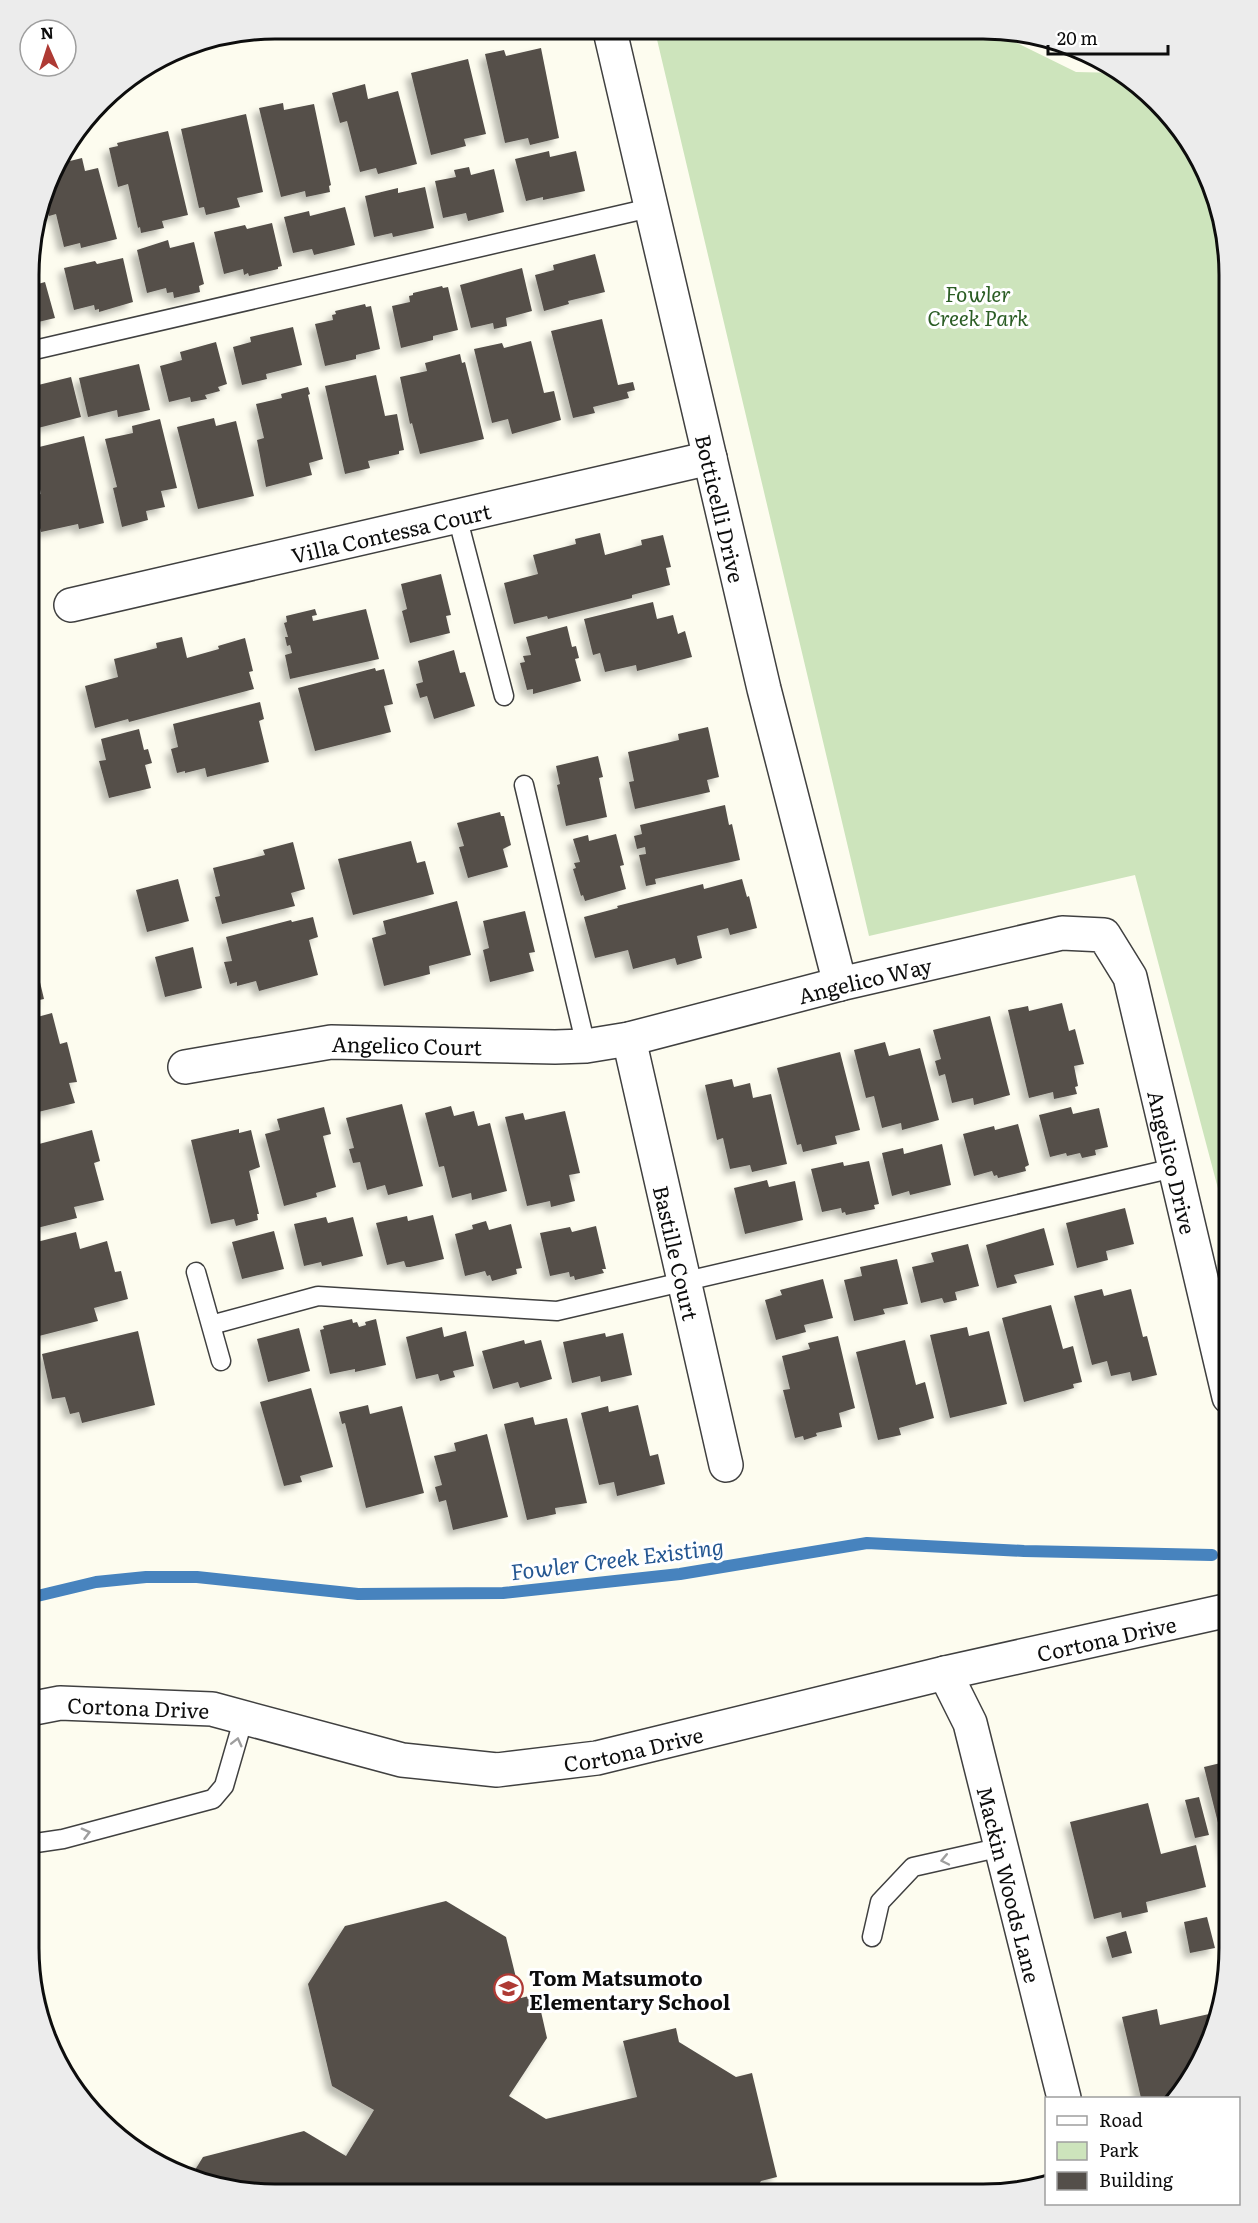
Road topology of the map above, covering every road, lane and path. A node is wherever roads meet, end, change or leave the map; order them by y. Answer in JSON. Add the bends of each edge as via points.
{"nodes":[{"id":1,"x":612,"y":39,"type":"edge"},
{"id":2,"x":650,"y":208,"type":"junction"},
{"id":3,"x":39,"y":349,"type":"edge"},
{"id":4,"x":710,"y":458,"type":"junction"},
{"id":5,"x":457,"y":516,"type":"junction"},
{"id":6,"x":71,"y":605,"type":"dead end"},
{"id":7,"x":504,"y":696,"type":"dead end"},
{"id":8,"x":524,"y":785,"type":"dead end"},
{"id":9,"x":1104,"y":935,"type":"joint"},
{"id":10,"x":840,"y":984,"type":"junction"},
{"id":11,"x":629,"y":1039,"type":"junction"},
{"id":12,"x":586,"y":1046,"type":"junction"},
{"id":13,"x":185,"y":1067,"type":"dead end"},
{"id":14,"x":1174,"y":1168,"type":"junction"},
{"id":15,"x":196,"y":1272,"type":"dead end"},
{"id":16,"x":683,"y":1281,"type":"junction"},
{"id":17,"x":211,"y":1325,"type":"junction"},
{"id":18,"x":1219,"y":1355,"type":"edge"},
{"id":19,"x":221,"y":1361,"type":"dead end"},
{"id":20,"x":726,"y":1465,"type":"dead end"},
{"id":21,"x":1219,"y":1612,"type":"edge"},
{"id":22,"x":945,"y":1673,"type":"junction"},
{"id":23,"x":39,"y":1707,"type":"edge"},
{"id":24,"x":244,"y":1717,"type":"junction"},
{"id":25,"x":39,"y":1843,"type":"edge"},
{"id":26,"x":1002,"y":1847,"type":"junction"},
{"id":27,"x":872,"y":1937,"type":"dead end"},
{"id":28,"x":1064,"y":2097,"type":"edge"}],
"edges":[{"from":1,"to":2,"type":"street","name":"Botticelli Drive"},
{"from":2,"to":3,"type":"lane"},
{"from":2,"to":4,"type":"street","name":"Botticelli Drive"},
{"from":4,"to":5,"type":"street","name":"Villa Contessa Court"},
{"from":4,"to":10,"type":"street","name":"Botticelli Drive","via":[[764,689]]},
{"from":5,"to":6,"type":"street","name":"Villa Contessa Court"},
{"from":5,"to":7,"type":"lane"},
{"from":8,"to":12,"type":"lane"},
{"from":9,"to":10,"type":"street","name":"Angelico Way","via":[[1062,933]]},
{"from":9,"to":14,"type":"street","name":"Angelico Drive","via":[[1130,977]]},
{"from":10,"to":11,"type":"street","name":"Angelico Way"},
{"from":11,"to":12,"type":"street","name":"Angelico Court"},
{"from":11,"to":16,"type":"street","name":"Bastille Court"},
{"from":12,"to":13,"type":"street","name":"Angelico Court","via":[[331,1042]]},
{"from":14,"to":16,"type":"lane"},
{"from":14,"to":18,"type":"street","name":"Angelico Drive"},
{"from":15,"to":17,"type":"lane"},
{"from":16,"to":17,"type":"lane","via":[[557,1311],[318,1296]]},
{"from":16,"to":20,"type":"street","name":"Bastille Court"},
{"from":17,"to":19,"type":"lane"},
{"from":21,"to":22,"type":"street","name":"Cortona Drive"},
{"from":22,"to":24,"type":"street","name":"Cortona Drive","via":[[597,1758],[497,1770],[402,1760]]},
{"from":22,"to":26,"type":"street","name":"Mackin Woods Lane","via":[[970,1723]]},
{"from":23,"to":24,"type":"street","name":"Cortona Drive","via":[[60,1703],[212,1709]]},
{"from":25,"to":24,"type":"lane","one_way":true,"via":[[213,1799],[224,1786]]},
{"from":26,"to":27,"type":"lane","one_way":true,"via":[[913,1867],[880,1902]]},
{"from":26,"to":28,"type":"street","name":"Mackin Woods Lane"}]}
